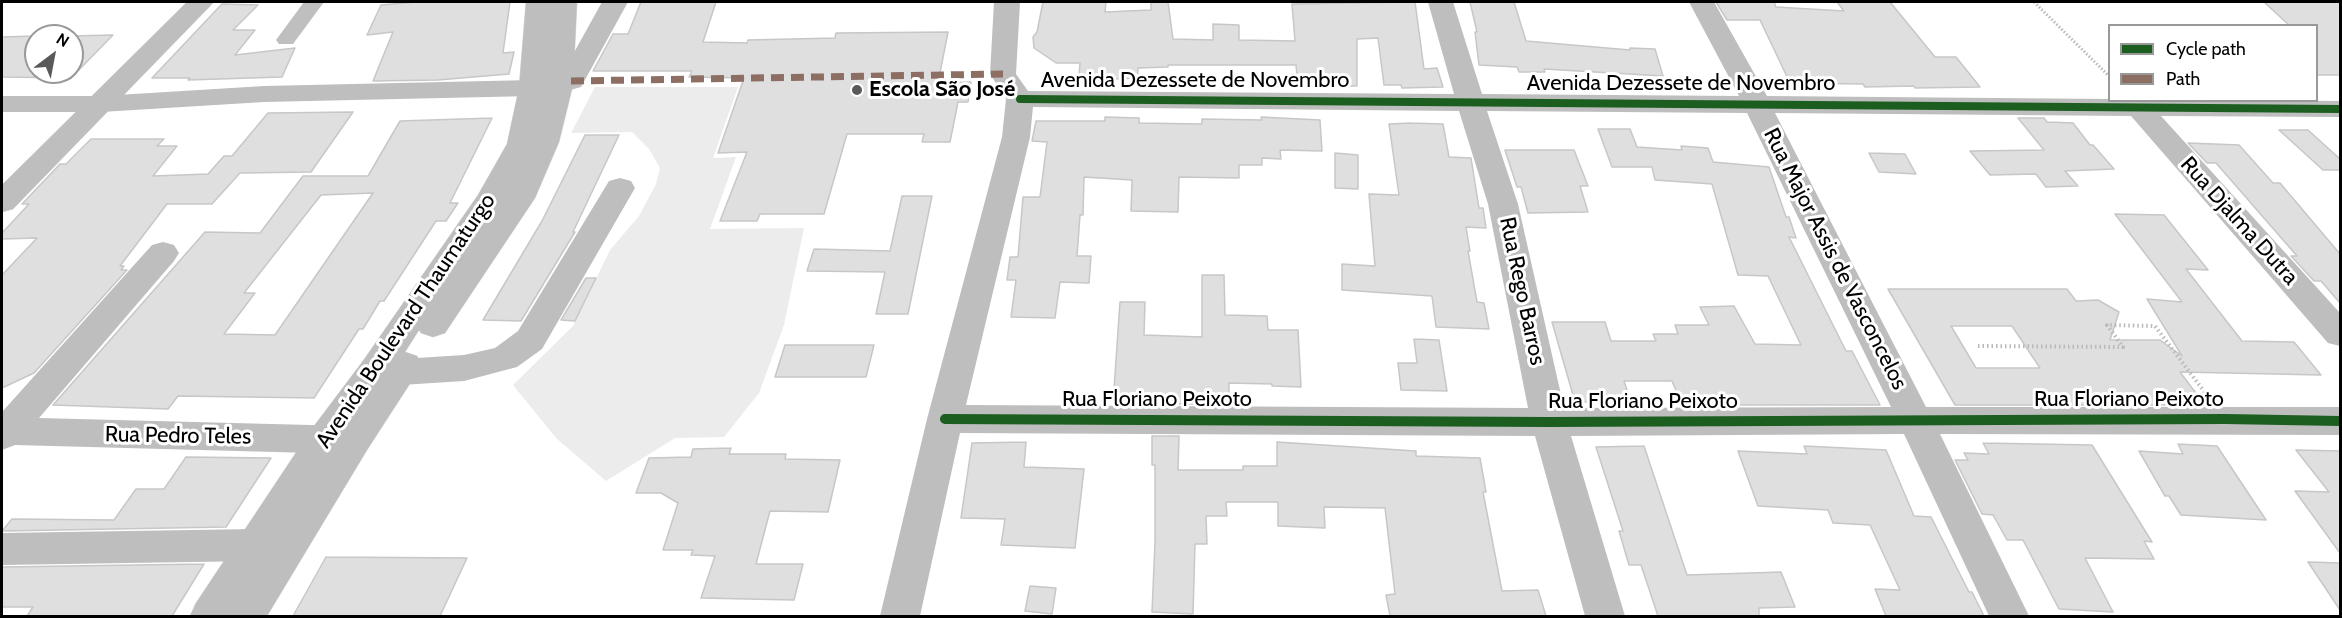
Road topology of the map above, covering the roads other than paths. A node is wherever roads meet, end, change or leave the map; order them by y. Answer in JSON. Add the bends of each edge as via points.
{"nodes":[{"id":1,"x":173,"y":2,"type":"edge"},
{"id":2,"x":201,"y":2,"type":"edge"},
{"id":3,"x":539,"y":2,"type":"edge"},
{"id":4,"x":564,"y":2,"type":"edge"},
{"id":5,"x":615,"y":2,"type":"edge"},
{"id":6,"x":1007,"y":2,"type":"edge"},
{"id":7,"x":1441,"y":2,"type":"edge"},
{"id":8,"x":1702,"y":2,"type":"edge"},
{"id":9,"x":555,"y":85,"type":"junction"},
{"id":10,"x":2,"y":90,"type":"edge"},
{"id":11,"x":94,"y":96,"type":"junction"},
{"id":12,"x":1020,"y":99,"type":"junction"},
{"id":13,"x":1470,"y":102,"type":"junction"},
{"id":14,"x":2,"y":104,"type":"edge"},
{"id":15,"x":1756,"y":104,"type":"junction"},
{"id":16,"x":2138,"y":107,"type":"junction"},
{"id":17,"x":2340,"y":110,"type":"edge"},
{"id":18,"x":2,"y":176,"type":"edge"},
{"id":19,"x":620,"y":188,"type":"dead end"},
{"id":20,"x":2,"y":202,"type":"edge"},
{"id":21,"x":163,"y":254,"type":"dead end"},
{"id":22,"x":2340,"y":334,"type":"edge"},
{"id":23,"x":388,"y":371,"type":"junction"},
{"id":24,"x":945,"y":419,"type":"junction"},
{"id":25,"x":1915,"y":420,"type":"junction"},
{"id":26,"x":2340,"y":421,"type":"edge"},
{"id":27,"x":1549,"y":422,"type":"junction"},
{"id":28,"x":3,"y":433,"type":"edge"},
{"id":29,"x":339,"y":440,"type":"junction"},
{"id":30,"x":255,"y":545,"type":"junction"},
{"id":31,"x":2,"y":549,"type":"edge"},
{"id":32,"x":210,"y":616,"type":"edge"},
{"id":33,"x":245,"y":616,"type":"edge"},
{"id":34,"x":900,"y":616,"type":"edge"},
{"id":35,"x":1605,"y":616,"type":"edge"},
{"id":36,"x":2009,"y":616,"type":"edge"}],
"edges":[{"from":1,"to":11,"type":"street"},
{"from":2,"to":11,"type":"street"},
{"from":3,"to":9,"type":"street","name":"Avenida Boulevard Thaumaturgo"},
{"from":4,"to":9,"type":"street","name":"Avenida Boulevard Thaumaturgo"},
{"from":5,"to":9,"type":"street"},
{"from":6,"to":12,"type":"street","via":[[1003,74]]},
{"from":7,"to":13,"type":"street","name":"Rua Rego Barros"},
{"from":8,"to":15,"type":"street","name":"Rua Major Assis de Vasconcelos"},
{"from":9,"to":11,"type":"street"},
{"from":9,"to":23,"type":"street","name":"Avenida Boulevard Thaumaturgo"},
{"from":10,"to":11,"type":"street"},
{"from":11,"to":14,"type":"street"},
{"from":11,"to":18,"type":"street"},
{"from":11,"to":20,"type":"street"},
{"from":12,"to":13,"type":"street","name":"Avenida Dezessete de Novembro"},
{"from":12,"to":24,"type":"street","via":[[1016,137]]},
{"from":13,"to":15,"type":"street","name":"Avenida Dezessete de Novembro"},
{"from":13,"to":27,"type":"street","name":"Rua Rego Barros","via":[[1503,204]]},
{"from":15,"to":16,"type":"street","name":"Avenida Dezessete de Novembro"},
{"from":15,"to":25,"type":"street","name":"Rua Major Assis de Vasconcelos"},
{"from":16,"to":17,"type":"street","name":"Avenida Dezessete de Novembro"},
{"from":16,"to":22,"type":"street","name":"Rua Djalma Dutra"},
{"from":19,"to":23,"type":"street","via":[[530,340],[505,358],[464,368]]},
{"from":21,"to":28,"type":"street"},
{"from":23,"to":29,"type":"street","name":"Avenida Boulevard Thaumaturgo"},
{"from":24,"to":27,"type":"street","name":"Rua Floriano Peixoto"},
{"from":24,"to":34,"type":"street"},
{"from":25,"to":26,"type":"street","name":"Rua Floriano Peixoto"},
{"from":25,"to":27,"type":"street","name":"Rua Floriano Peixoto"},
{"from":25,"to":36,"type":"street","name":"Rua Major Assis de Vasconcelos"},
{"from":27,"to":35,"type":"street","name":"Rua Rego Barros"},
{"from":28,"to":29,"type":"street","name":"Rua Pedro Teles"},
{"from":29,"to":30,"type":"street","name":"Avenida Boulevard Thaumaturgo"},
{"from":29,"to":33,"type":"street","name":"Avenida Boulevard Thaumaturgo"},
{"from":30,"to":31,"type":"street"},
{"from":30,"to":32,"type":"street","name":"Avenida Boulevard Thaumaturgo"}]}
